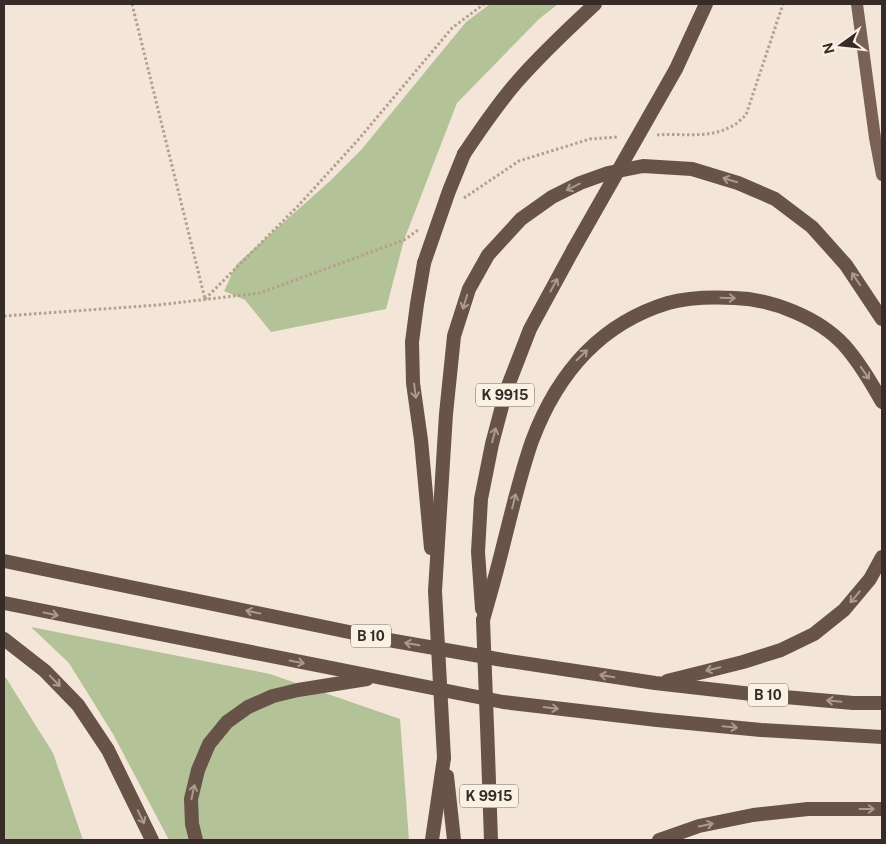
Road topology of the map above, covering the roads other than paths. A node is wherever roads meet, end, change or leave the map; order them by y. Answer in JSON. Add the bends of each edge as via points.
{"nodes":[{"id":1,"x":595,"y":4,"type":"edge"},
{"id":2,"x":706,"y":4,"type":"edge"},
{"id":3,"x":857,"y":4,"type":"edge"},
{"id":4,"x":882,"y":175,"type":"edge"},
{"id":5,"x":882,"y":320,"type":"edge"},
{"id":6,"x":882,"y":402,"type":"edge"},
{"id":7,"x":882,"y":557,"type":"edge"},
{"id":8,"x":4,"y":562,"type":"edge"},
{"id":9,"x":435,"y":591,"type":"junction"},
{"id":10,"x":4,"y":603,"type":"edge"},
{"id":11,"x":483,"y":620,"type":"junction"},
{"id":12,"x":4,"y":639,"type":"edge"},
{"id":13,"x":377,"y":677,"type":"junction"},
{"id":14,"x":655,"y":683,"type":"junction"},
{"id":15,"x":882,"y":703,"type":"edge"},
{"id":16,"x":882,"y":737,"type":"edge"},
{"id":17,"x":444,"y":758,"type":"junction"},
{"id":18,"x":882,"y":809,"type":"edge"},
{"id":19,"x":152,"y":840,"type":"edge"},
{"id":20,"x":196,"y":840,"type":"edge"},
{"id":21,"x":432,"y":840,"type":"edge"},
{"id":22,"x":454,"y":840,"type":"edge"},
{"id":23,"x":491,"y":840,"type":"edge"},
{"id":24,"x":659,"y":840,"type":"edge"}],
"edges":[{"from":1,"to":9,"type":"highway","number":"K 9915","one_way":true,"bridge":true,"via":[[517,82],[464,154],[424,263],[412,342]]},
{"from":11,"to":2,"type":"highway","number":"K 9915","one_way":true,"bridge":true,"via":[[478,552],[482,499],[506,391],[530,329],[676,69]]},
{"from":3,"to":4,"type":"main road","via":[[874,138]]},
{"from":5,"to":9,"type":"highway","one_way":true,"via":[[846,265],[812,227],[774,199],[738,183],[692,169],[643,166],[608,173],[552,197],[521,220],[488,255],[469,289],[454,336]]},
{"from":11,"to":6,"type":"highway","one_way":true,"via":[[517,488],[550,401],[574,363],[602,336],[634,316],[669,302],[707,297],[748,298],[781,307],[818,324],[843,345],[866,374]]},
{"from":7,"to":14,"type":"highway","one_way":true,"via":[[870,579],[844,610],[814,634],[781,650],[743,662]]},
{"from":14,"to":8,"type":"highway","number":"B 10","one_way":true,"via":[[383,639]]},
{"from":9,"to":17,"type":"highway","number":"K 9915","bridge":true},
{"from":10,"to":13,"type":"highway","number":"B 10","one_way":true},
{"from":11,"to":23,"type":"highway","number":"K 9915","bridge":true},
{"from":12,"to":19,"type":"highway","one_way":true,"via":[[45,671],[78,705],[108,750]]},
{"from":13,"to":16,"type":"highway","number":"B 10","one_way":true,"via":[[503,702],[742,728]]},
{"from":20,"to":13,"type":"highway","one_way":true,"via":[[191,799],[198,770],[209,744],[227,722],[248,707],[273,696]]},
{"from":15,"to":14,"type":"highway","number":"B 10","one_way":true,"via":[[762,695]]},
{"from":17,"to":21,"type":"highway"},
{"from":17,"to":22,"type":"highway","number":"K 9915"},
{"from":24,"to":18,"type":"highway","one_way":true,"via":[[699,826],[753,815],[808,809]]}]}
